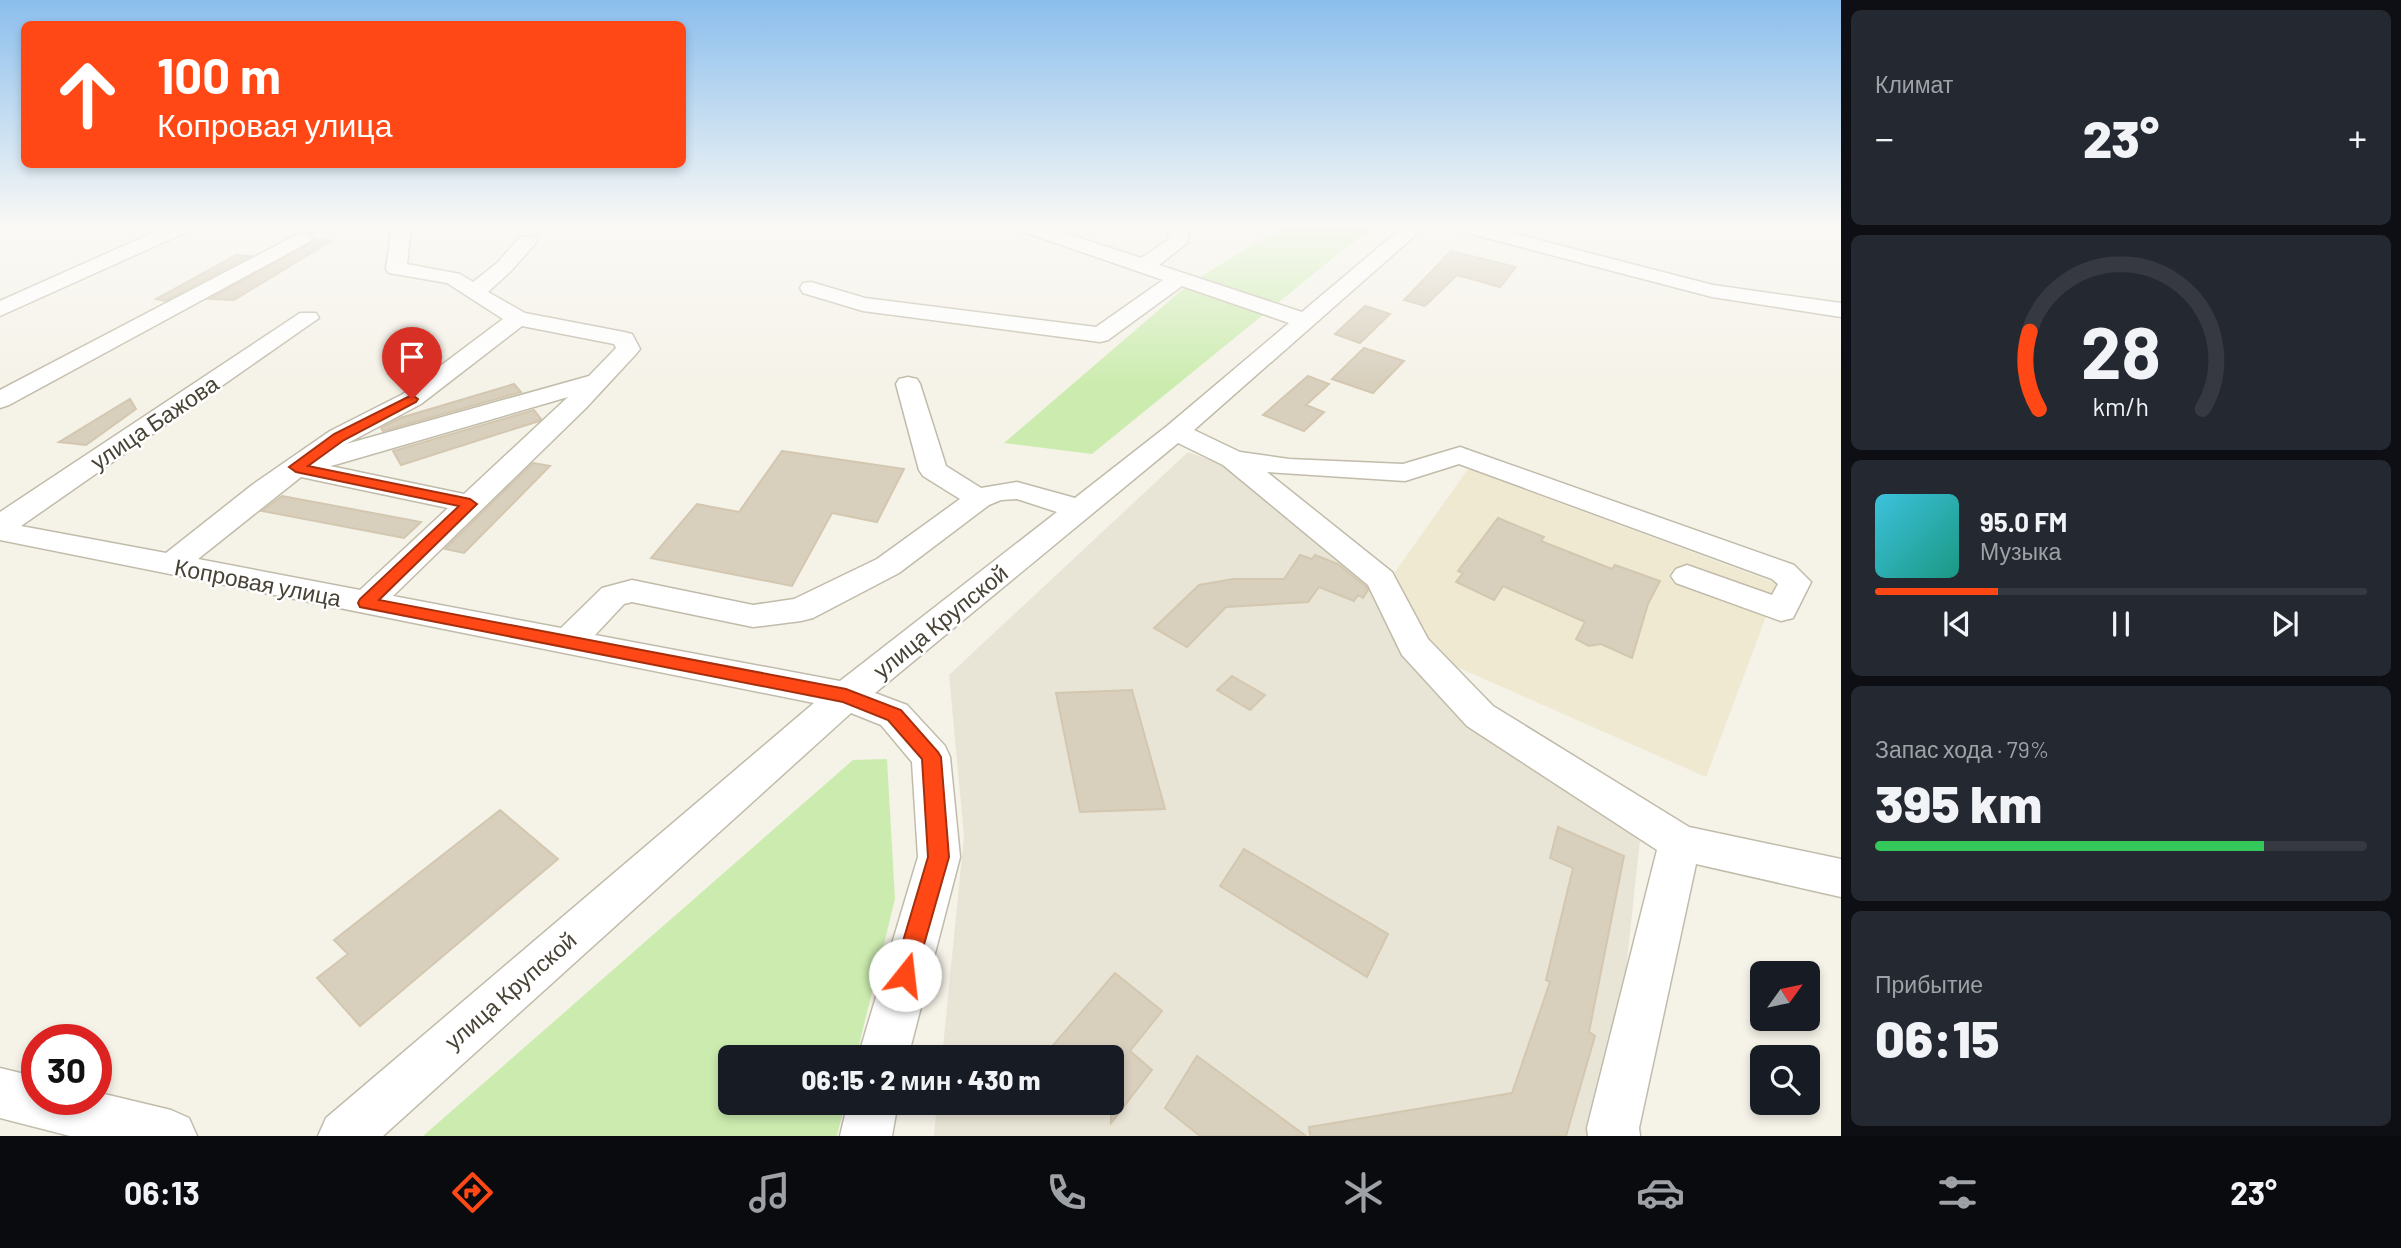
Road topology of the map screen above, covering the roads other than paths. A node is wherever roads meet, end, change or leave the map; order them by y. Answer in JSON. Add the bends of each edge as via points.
{"nodes":[{"id":1,"x":69,"y":278,"type":"edge"},
{"id":2,"x":227,"y":278,"type":"edge"},
{"id":3,"x":453,"y":278,"type":"edge"},
{"id":4,"x":491,"y":278,"type":"edge"},
{"id":5,"x":1180,"y":278,"type":"joint"},
{"id":6,"x":1355,"y":278,"type":"edge"},
{"id":7,"x":1662,"y":278,"type":"edge"},
{"id":8,"x":811,"y":288,"type":"dead end"},
{"id":9,"x":474,"y":293,"type":"junction"},
{"id":10,"x":0,"y":309,"type":"edge"},
{"id":11,"x":1841,"y":310,"type":"edge"},
{"id":12,"x":309,"y":318,"type":"dead end"},
{"id":13,"x":518,"y":318,"type":"junction"},
{"id":14,"x":1305,"y":321,"type":"junction"},
{"id":15,"x":597,"y":381,"type":"junction"},
{"id":16,"x":908,"y":384,"type":"dead end"},
{"id":17,"x":0,"y":400,"type":"edge"},
{"id":18,"x":1176,"y":432,"type":"junction"},
{"id":19,"x":1233,"y":460,"type":"junction"},
{"id":20,"x":296,"y":467,"type":"junction"},
{"id":21,"x":979,"y":499,"type":"junction"},
{"id":22,"x":470,"y":504,"type":"junction"},
{"id":23,"x":1079,"y":510,"type":"junction"},
{"id":24,"x":0,"y":528,"type":"edge"},
{"id":25,"x":171,"y":565,"type":"junction"},
{"id":26,"x":1687,"y":576,"type":"dead end"},
{"id":27,"x":366,"y":603,"type":"junction"},
{"id":28,"x":568,"y":642,"type":"junction"},
{"id":29,"x":846,"y":696,"type":"junction"},
{"id":30,"x":1680,"y":844,"type":"junction"},
{"id":31,"x":1841,"y":878,"type":"edge"},
{"id":32,"x":886,"y":1045,"type":"edge"},
{"id":33,"x":0,"y":1093,"type":"edge"},
{"id":34,"x":870,"y":1115,"type":"edge"},
{"id":35,"x":171,"y":1136,"type":"edge"},
{"id":36,"x":344,"y":1136,"type":"edge"},
{"id":37,"x":866,"y":1136,"type":"edge"},
{"id":38,"x":1614,"y":1136,"type":"edge"}],
"edges":[{"from":1,"to":10,"type":"street"},
{"from":2,"to":17,"type":"street"},
{"from":3,"to":9,"type":"street"},
{"from":4,"to":9,"type":"street"},
{"from":5,"to":8,"type":"street","via":[[1100,335],[863,304]]},
{"from":5,"to":14,"type":"street"},
{"from":6,"to":14,"type":"street","name":"улица Крупской"},
{"from":7,"to":11,"type":"street","via":[[1712,291]]},
{"from":9,"to":13,"type":"street"},
{"from":12,"to":24,"type":"street","name":"улица Бажова"},
{"from":13,"to":15,"type":"street","via":[[624,339],[628,349]]},
{"from":13,"to":20,"type":"street","via":[[412,399],[339,437]]},
{"from":14,"to":18,"type":"street","name":"улица Крупской"},
{"from":15,"to":20,"type":"street"},
{"from":15,"to":22,"type":"street"},
{"from":16,"to":21,"type":"street","via":[[933,470]]},
{"from":18,"to":19,"type":"street"},
{"from":18,"to":23,"type":"street","name":"улица Крупской"},
{"from":19,"to":26,"type":"street","via":[[1405,473],[1460,455],[1783,572],[1795,582],[1781,610]]},
{"from":19,"to":30,"type":"street","via":[[1381,579],[1414,646],[1480,716]]},
{"from":20,"to":22,"type":"street"},
{"from":20,"to":25,"type":"street"},
{"from":21,"to":23,"type":"street","via":[[1013,489]]},
{"from":21,"to":28,"type":"street","via":[[888,566],[801,610],[752,616],[632,591],[612,596]]},
{"from":22,"to":27,"type":"street"},
{"from":23,"to":29,"type":"street","name":"улица Крупской"},
{"from":24,"to":25,"type":"street","name":"Копровая улица"},
{"from":25,"to":27,"type":"street","name":"Копровая улица"},
{"from":27,"to":28,"type":"street","name":"Копровая улица"},
{"from":28,"to":29,"type":"street","name":"Копровая улица"},
{"from":29,"to":32,"type":"street","name":"Копровая улица","via":[[894,715],[931,757],[939,857]]},
{"from":29,"to":36,"type":"street","name":"улица Крупской"},
{"from":30,"to":31,"type":"street"},
{"from":30,"to":38,"type":"street"},
{"from":33,"to":35,"type":"street"},
{"from":34,"to":37,"type":"street"}]}
